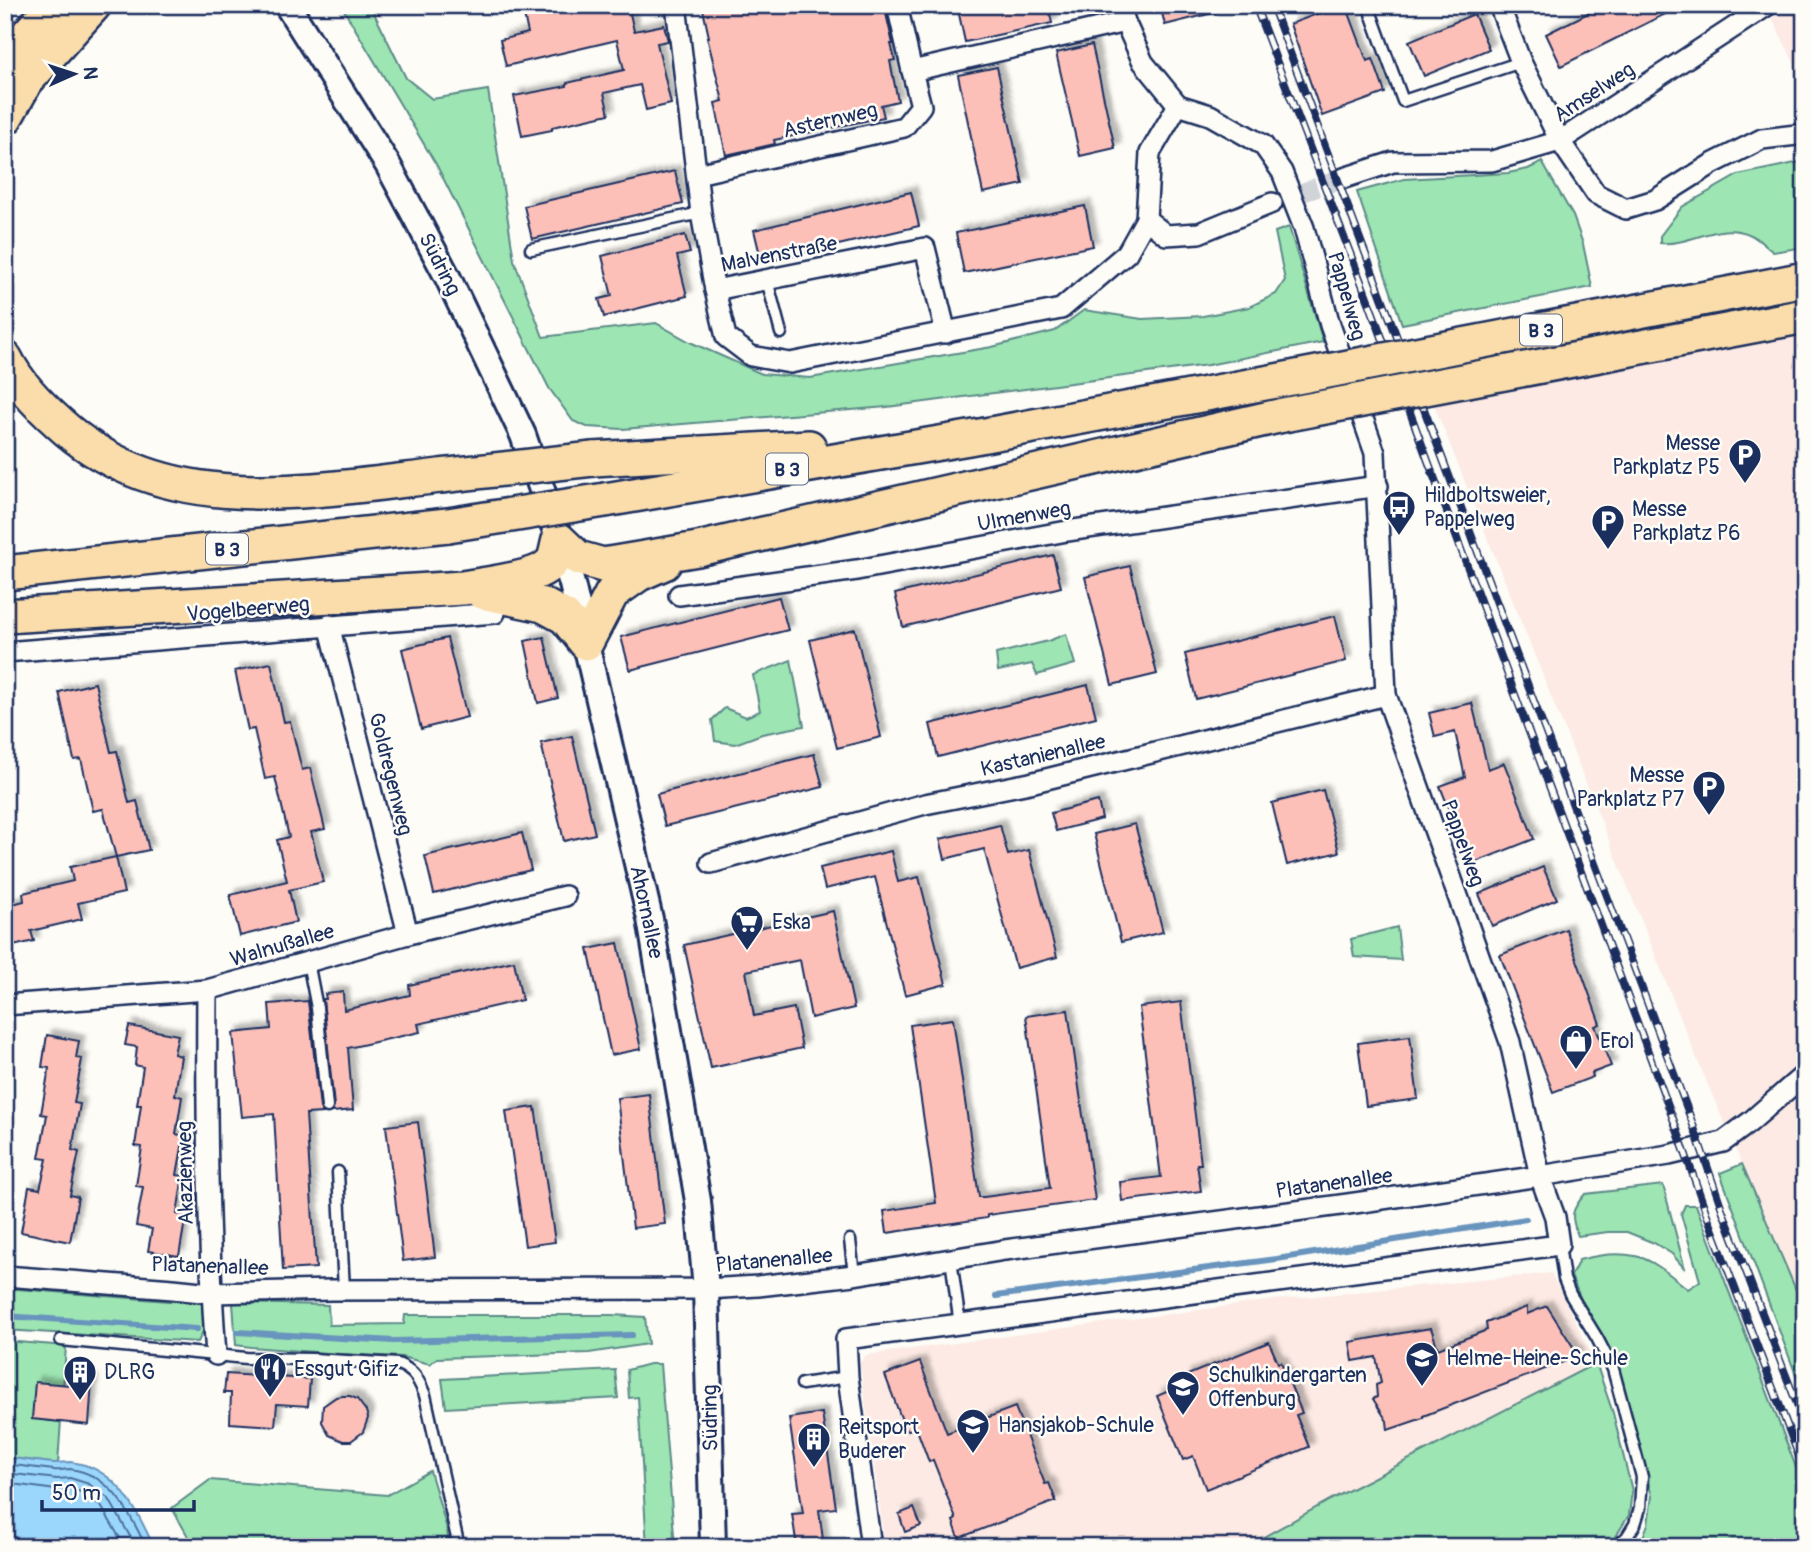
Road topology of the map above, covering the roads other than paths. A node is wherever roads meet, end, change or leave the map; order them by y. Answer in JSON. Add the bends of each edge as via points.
{"nodes":[{"id":1,"x":55,"y":5,"type":"edge"},
{"id":2,"x":94,"y":5,"type":"edge"},
{"id":3,"x":287,"y":5,"type":"edge"},
{"id":4,"x":676,"y":5,"type":"edge"},
{"id":5,"x":897,"y":5,"type":"edge"},
{"id":6,"x":1368,"y":5,"type":"edge"},
{"id":7,"x":1768,"y":5,"type":"edge"},
{"id":8,"x":1502,"y":6,"type":"edge"},
{"id":9,"x":1122,"y":14,"type":"edge"},
{"id":10,"x":5,"y":59,"type":"edge"},
{"id":11,"x":1521,"y":62,"type":"junction"},
{"id":12,"x":912,"y":71,"type":"junction"},
{"id":13,"x":1178,"y":105,"type":"junction"},
{"id":14,"x":5,"y":118,"type":"edge"},
{"id":15,"x":1805,"y":134,"type":"edge"},
{"id":16,"x":1560,"y":141,"type":"junction"},
{"id":17,"x":697,"y":174,"type":"junction"},
{"id":18,"x":1344,"y":178,"type":"tunnel mouth"},
{"id":19,"x":1272,"y":203,"type":"tunnel mouth"},
{"id":20,"x":701,"y":213,"type":"junction"},
{"id":21,"x":1146,"y":219,"type":"junction"},
{"id":22,"x":531,"y":249,"type":"dead end"},
{"id":23,"x":1805,"y":279,"type":"edge"},
{"id":24,"x":767,"y":280,"type":"junction"},
{"id":25,"x":715,"y":290,"type":"junction"},
{"id":26,"x":1805,"y":316,"type":"edge"},
{"id":27,"x":781,"y":332,"type":"dead end"},
{"id":28,"x":946,"y":333,"type":"junction"},
{"id":29,"x":5,"y":358,"type":"edge"},
{"id":30,"x":969,"y":438,"type":"junction"},
{"id":31,"x":1378,"y":486,"type":"junction"},
{"id":32,"x":559,"y":540,"type":"junction"},
{"id":33,"x":698,"y":549,"type":"junction"},
{"id":34,"x":5,"y":573,"type":"edge"},
{"id":35,"x":463,"y":588,"type":"junction"},
{"id":36,"x":679,"y":595,"type":"dead end"},
{"id":37,"x":495,"y":613,"type":"dead end"},
{"id":38,"x":5,"y":616,"type":"edge"},
{"id":39,"x":329,"y":625,"type":"junction"},
{"id":40,"x":586,"y":643,"type":"junction"},
{"id":41,"x":5,"y":652,"type":"edge"},
{"id":42,"x":1386,"y":695,"type":"junction"},
{"id":43,"x":711,"y":863,"type":"dead end"},
{"id":44,"x":565,"y":896,"type":"dead end"},
{"id":45,"x":408,"y":934,"type":"junction"},
{"id":46,"x":308,"y":962,"type":"junction"},
{"id":47,"x":207,"y":990,"type":"junction"},
{"id":48,"x":5,"y":1005,"type":"edge"},
{"id":49,"x":1805,"y":1074,"type":"edge"},
{"id":50,"x":327,"y":1107,"type":"dead end"},
{"id":51,"x":338,"y":1172,"type":"dead end"},
{"id":52,"x":1540,"y":1176,"type":"junction"},
{"id":53,"x":850,"y":1240,"type":"dead end"},
{"id":54,"x":1559,"y":1245,"type":"junction"},
{"id":55,"x":951,"y":1259,"type":"junction"},
{"id":56,"x":854,"y":1275,"type":"junction"},
{"id":57,"x":5,"y":1276,"type":"edge"},
{"id":58,"x":706,"y":1289,"type":"junction"},
{"id":59,"x":344,"y":1290,"type":"junction"},
{"id":60,"x":211,"y":1293,"type":"junction"},
{"id":61,"x":960,"y":1325,"type":"junction"},
{"id":62,"x":61,"y":1340,"type":"dead end"},
{"id":63,"x":216,"y":1355,"type":"junction"},
{"id":64,"x":848,"y":1377,"type":"junction"},
{"id":65,"x":802,"y":1384,"type":"dead end"},
{"id":66,"x":459,"y":1547,"type":"edge"},
{"id":67,"x":713,"y":1547,"type":"edge"},
{"id":68,"x":871,"y":1547,"type":"edge"},
{"id":69,"x":1616,"y":1547,"type":"edge"}],
"edges":[{"from":1,"to":10,"type":"highway"},
{"from":2,"to":14,"type":"highway","via":[[26,81]]},
{"from":3,"to":32,"type":"street","name":"Südring","via":[[388,165],[447,276],[523,435]]},
{"from":4,"to":17,"type":"street","name":"Malvenstraße"},
{"from":5,"to":12,"type":"street"},
{"from":6,"to":11,"type":"lane","via":[[1403,102]]},
{"from":7,"to":16,"type":"street","name":"Amselweg"},
{"from":8,"to":11,"type":"street"},
{"from":9,"to":12,"type":"street"},
{"from":9,"to":13,"type":"street","via":[[1143,62]]},
{"from":11,"to":16,"type":"street"},
{"from":12,"to":17,"type":"street","name":"Asternweg","via":[[920,106],[904,127]]},
{"from":13,"to":21,"type":"street","via":[[1150,153]]},
{"from":13,"to":31,"type":"street","name":"Pappelweg","via":[[1210,115],[1263,145],[1282,172],[1375,453]]},
{"from":15,"to":16,"type":"street","via":[[1762,139],[1655,200],[1626,209],[1596,194]]},
{"from":16,"to":18,"type":"street","name":"Amselweg","via":[[1492,161],[1393,162]]},
{"from":17,"to":20,"type":"street","name":"Malvenstraße"},
{"from":19,"to":21,"type":"street","via":[[1199,233],[1166,235]]},
{"from":20,"to":22,"type":"lane"},
{"from":20,"to":25,"type":"street","name":"Malvenstraße"},
{"from":21,"to":28,"type":"street","via":[[1127,253],[1061,309]]},
{"from":23,"to":30,"type":"highway","number":"B 3","bridge":true},
{"from":24,"to":25,"type":"street","name":"Malvenstraße"},
{"from":24,"to":27,"type":"lane"},
{"from":24,"to":28,"type":"street","name":"Malvenstraße","via":[[925,248]]},
{"from":25,"to":28,"type":"street","via":[[726,337],[751,356],[790,363]]},
{"from":26,"to":33,"type":"highway","bridge":true,"via":[[1283,415]]},
{"from":29,"to":30,"type":"highway","bridge":true,"via":[[33,399],[73,436],[118,465],[161,481],[221,491],[296,492],[593,459]]},
{"from":30,"to":34,"type":"highway","number":"B 3","bridge":true,"via":[[448,525]]},
{"from":31,"to":36,"type":"street","name":"Ulmenweg"},
{"from":31,"to":42,"type":"street","name":"Pappelweg"},
{"from":32,"to":33,"type":"highway","via":[[578,558],[603,565]]},
{"from":32,"to":35,"type":"highway","via":[[552,562],[534,573]]},
{"from":32,"to":40,"type":"street","name":"Ahornallee"},
{"from":33,"to":40,"type":"highway","via":[[639,574],[612,593]]},
{"from":35,"to":38,"type":"highway"},
{"from":35,"to":40,"type":"highway","via":[[543,605],[565,617]]},
{"from":37,"to":39,"type":"street","name":"Vogelbeerweg"},
{"from":39,"to":41,"type":"street","name":"Vogelbeerweg"},
{"from":39,"to":45,"type":"street","name":"Goldregenweg"},
{"from":40,"to":58,"type":"street","name":"Ahornallee","via":[[650,919],[698,1202]]},
{"from":42,"to":43,"type":"street","name":"Kastanienallee","via":[[1030,783],[925,804]]},
{"from":42,"to":52,"type":"street","name":"Pappelweg","via":[[1510,1042]]},
{"from":44,"to":45,"type":"street","name":"Walnußallee"},
{"from":45,"to":46,"type":"street","name":"Walnußallee"},
{"from":46,"to":47,"type":"street","name":"Walnußallee"},
{"from":46,"to":50,"type":"lane"},
{"from":47,"to":48,"type":"street","name":"Walnußallee"},
{"from":47,"to":60,"type":"street","name":"Akazienweg"},
{"from":49,"to":52,"type":"street","name":"Platanenallee","via":[[1723,1142]]},
{"from":51,"to":59,"type":"lane"},
{"from":52,"to":54,"type":"street","via":[[1555,1217]]},
{"from":52,"to":55,"type":"street","name":"Platanenallee"},
{"from":53,"to":56,"type":"lane"},
{"from":54,"to":61,"type":"street"},
{"from":54,"to":69,"type":"lane","via":[[1563,1279],[1613,1370],[1642,1477],[1635,1524]]},
{"from":55,"to":56,"type":"street","name":"Platanenallee"},
{"from":55,"to":61,"type":"lane"},
{"from":56,"to":58,"type":"street","name":"Platanenallee"},
{"from":57,"to":60,"type":"street","name":"Platanenallee"},
{"from":58,"to":59,"type":"street","name":"Platanenallee"},
{"from":58,"to":67,"type":"street","name":"Südring"},
{"from":59,"to":60,"type":"street","name":"Platanenallee"},
{"from":60,"to":63,"type":"street","name":"Akazienweg"},
{"from":61,"to":64,"type":"street","via":[[846,1339]]},
{"from":62,"to":63,"type":"lane"},
{"from":63,"to":66,"type":"lane","via":[[409,1368],[425,1395]]},
{"from":64,"to":65,"type":"lane"},
{"from":64,"to":68,"type":"street"}]}
